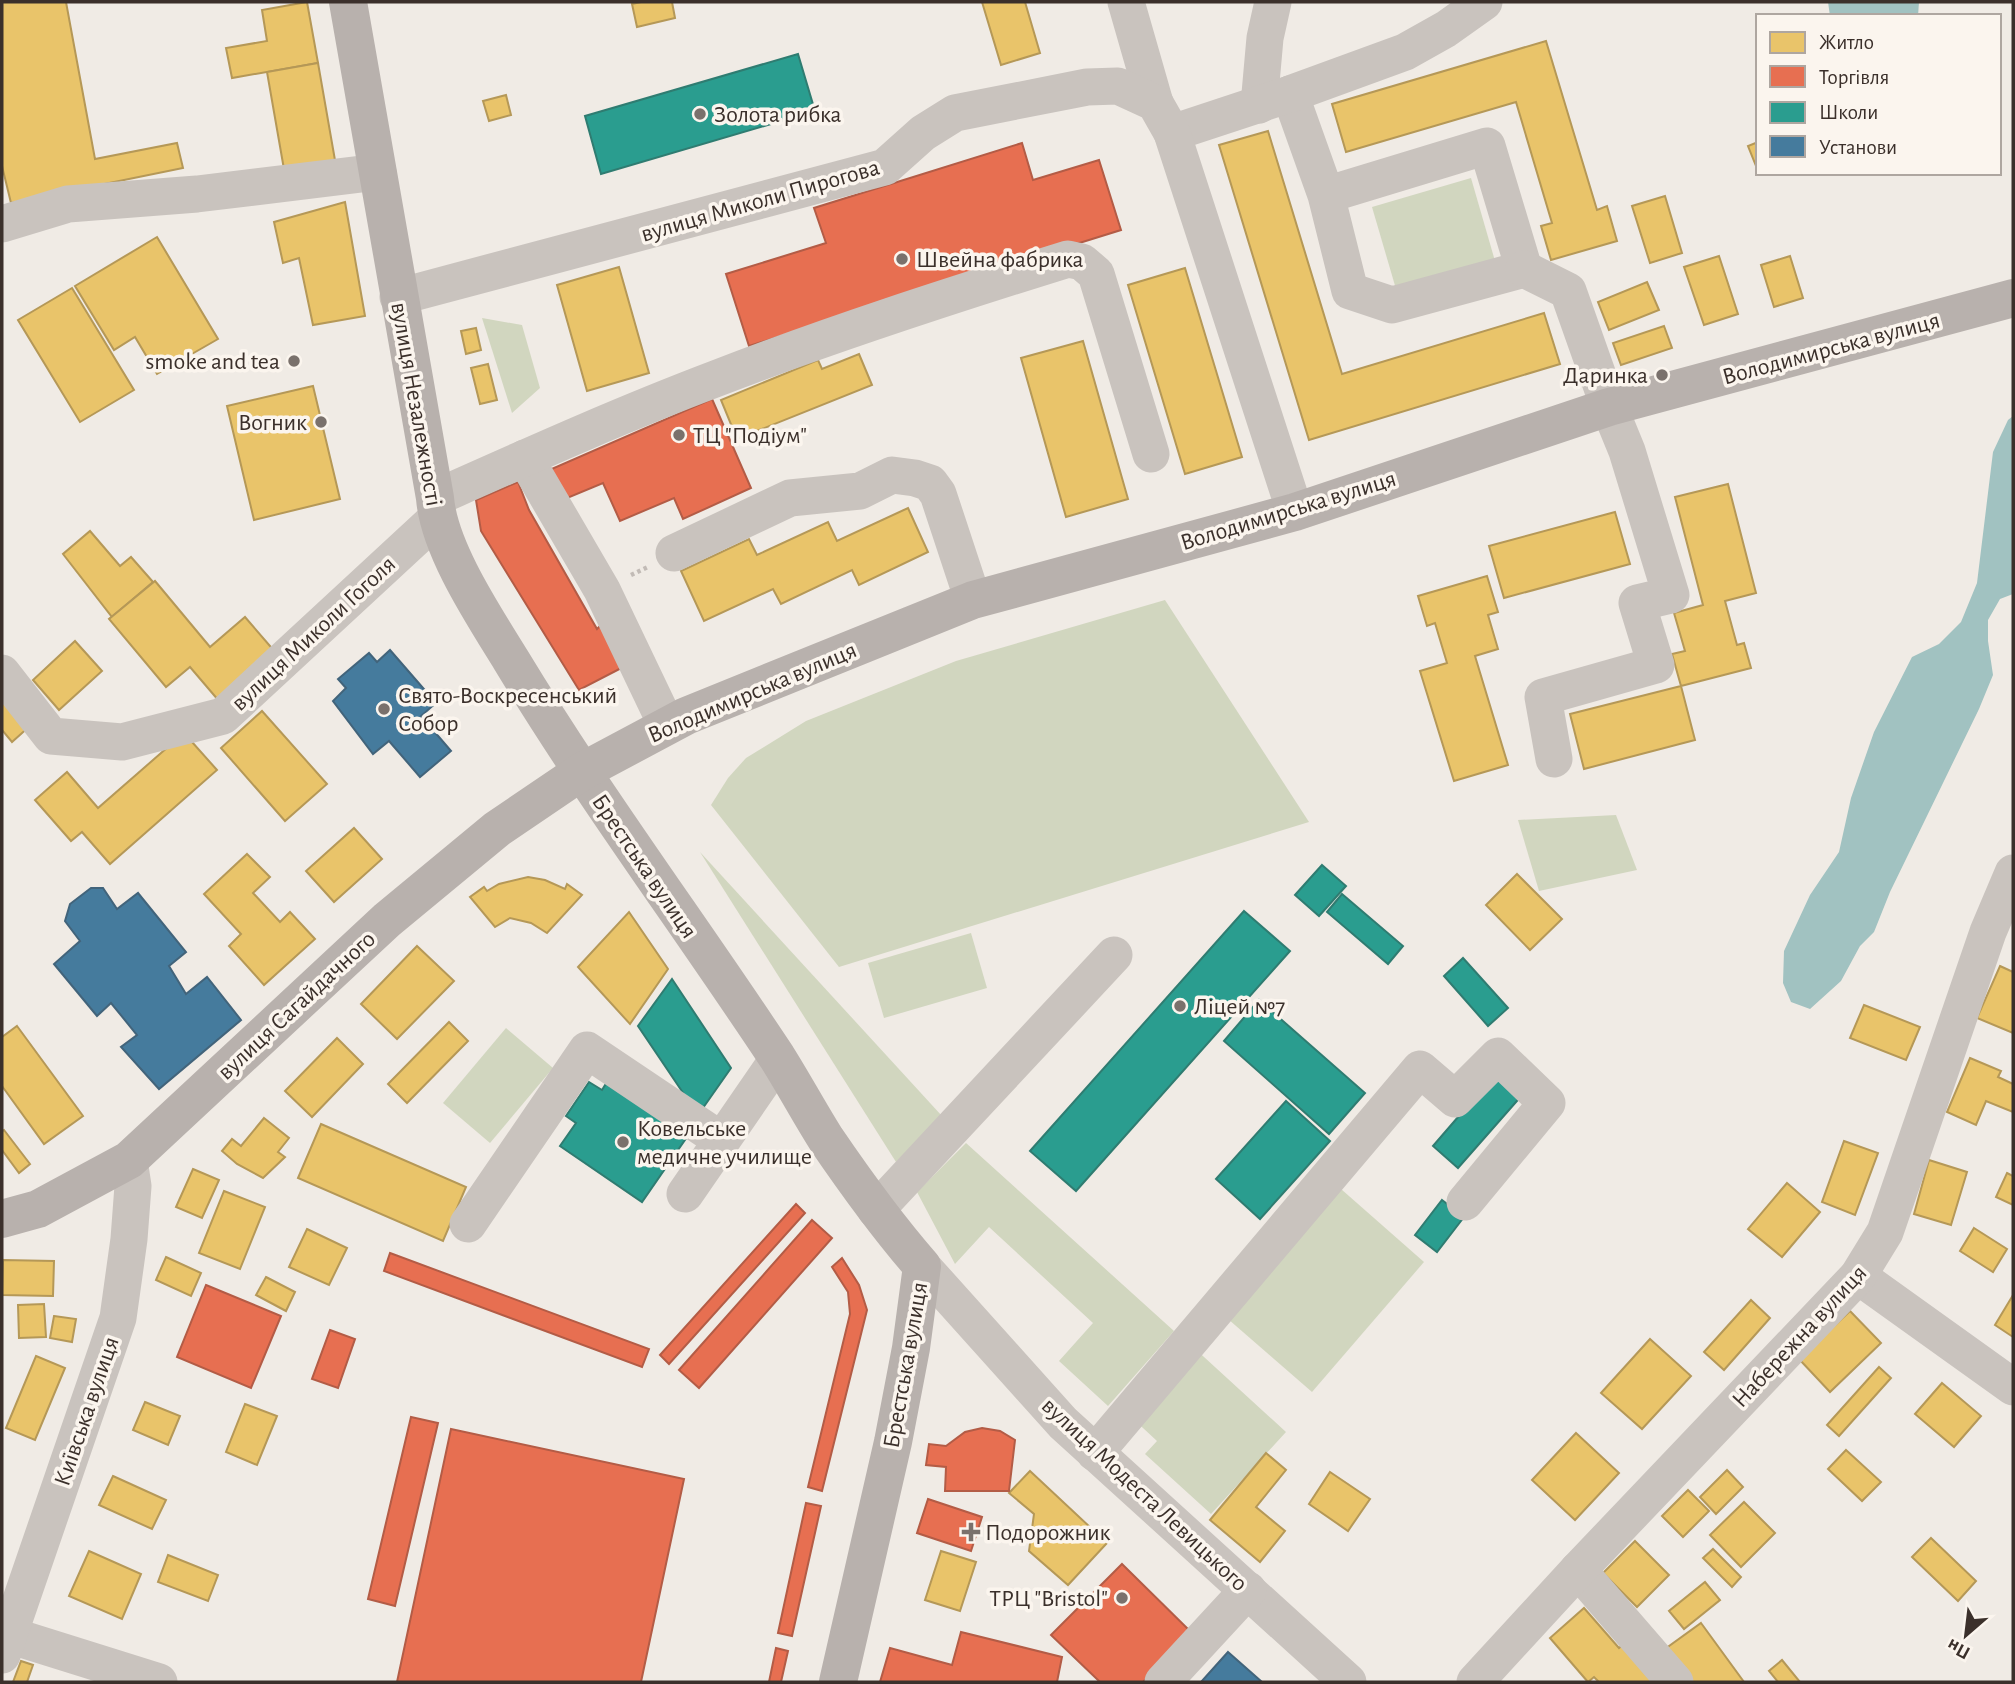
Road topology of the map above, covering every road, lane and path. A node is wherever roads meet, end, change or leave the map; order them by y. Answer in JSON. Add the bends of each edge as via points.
{"nodes":[{"id":1,"x":348,"y":2,"type":"edge"},
{"id":2,"x":1126,"y":2,"type":"edge"},
{"id":3,"x":1273,"y":2,"type":"edge"},
{"id":4,"x":1484,"y":2,"type":"edge"},
{"id":5,"x":1275,"y":99,"type":"junction"},
{"id":6,"x":1164,"y":118,"type":"junction"},
{"id":7,"x":377,"y":172,"type":"junction"},
{"id":8,"x":1326,"y":195,"type":"junction"},
{"id":9,"x":2,"y":224,"type":"edge"},
{"id":10,"x":1524,"y":269,"type":"junction"},
{"id":11,"x":398,"y":297,"type":"junction"},
{"id":12,"x":2013,"y":298,"type":"edge"},
{"id":13,"x":1609,"y":407,"type":"junction"},
{"id":14,"x":1150,"y":454,"type":"dead end"},
{"id":15,"x":525,"y":457,"type":"junction"},
{"id":16,"x":436,"y":508,"type":"junction"},
{"id":17,"x":1295,"y":512,"type":"junction"},
{"id":18,"x":674,"y":553,"type":"joint"},
{"id":19,"x":602,"y":590,"type":"junction"},
{"id":20,"x":974,"y":600,"type":"junction"},
{"id":21,"x":2,"y":673,"type":"edge"},
{"id":22,"x":667,"y":726,"type":"junction"},
{"id":23,"x":1554,"y":759,"type":"dead end"},
{"id":24,"x":581,"y":772,"type":"junction"},
{"id":25,"x":2013,"y":873,"type":"edge"},
{"id":26,"x":1114,"y":955,"type":"dead end"},
{"id":27,"x":778,"y":1059,"type":"junction"},
{"id":28,"x":721,"y":1140,"type":"junction"},
{"id":29,"x":129,"y":1160,"type":"junction"},
{"id":30,"x":685,"y":1194,"type":"dead end"},
{"id":31,"x":1465,"y":1202,"type":"dead end"},
{"id":32,"x":876,"y":1210,"type":"junction"},
{"id":33,"x":2,"y":1219,"type":"edge"},
{"id":34,"x":468,"y":1224,"type":"dead end"},
{"id":35,"x":922,"y":1266,"type":"junction"},
{"id":36,"x":1858,"y":1276,"type":"junction"},
{"id":37,"x":2013,"y":1387,"type":"edge"},
{"id":38,"x":1095,"y":1453,"type":"junction"},
{"id":39,"x":1578,"y":1570,"type":"junction"},
{"id":40,"x":1248,"y":1590,"type":"junction"},
{"id":41,"x":5,"y":1645,"type":"edge"},
{"id":42,"x":159,"y":1682,"type":"edge"},
{"id":43,"x":838,"y":1682,"type":"edge"},
{"id":44,"x":1163,"y":1682,"type":"edge"},
{"id":45,"x":1348,"y":1682,"type":"edge"},
{"id":46,"x":1475,"y":1682,"type":"edge"},
{"id":47,"x":1675,"y":1682,"type":"edge"}],
"edges":[{"from":1,"to":7,"type":"main road","name":"вулиця Незалежності"},
{"from":2,"to":6,"type":"street"},
{"from":3,"to":5,"type":"street","via":[[1265,38]]},
{"from":4,"to":5,"type":"street","via":[[1405,52]]},
{"from":5,"to":6,"type":"street"},
{"from":5,"to":8,"type":"street"},
{"from":6,"to":11,"type":"street","name":"вулиця Миколи Пирогова","via":[[1118,86],[1087,87],[955,113],[923,133],[885,167]]},
{"from":6,"to":17,"type":"street"},
{"from":7,"to":9,"type":"street","via":[[68,204]]},
{"from":7,"to":11,"type":"main road","name":"вулиця Незалежності"},
{"from":8,"to":10,"type":"street","via":[[1350,291],[1392,304]]},
{"from":8,"to":10,"type":"street","via":[[1488,146]]},
{"from":10,"to":13,"type":"street","via":[[1568,291]]},
{"from":11,"to":16,"type":"main road","name":"вулиця Незалежності"},
{"from":12,"to":13,"type":"main road","name":"Володимирська вулиця"},
{"from":13,"to":17,"type":"main road","name":"Володимирська вулиця"},
{"from":13,"to":23,"type":"street","via":[[1671,595],[1637,603],[1656,664],[1543,697]]},
{"from":14,"to":15,"type":"street","name":"вулиця Миколи Гоголя","via":[[1096,274],[1082,262],[1068,259],[778,355]]},
{"from":15,"to":16,"type":"street","name":"вулиця Миколи Гоголя"},
{"from":15,"to":19,"type":"street"},
{"from":16,"to":21,"type":"street","name":"вулиця Миколи Гоголя","via":[[223,716],[122,742],[51,736]]},
{"from":16,"to":24,"type":"main road","name":"вулиця Незалежності","via":[[465,581]]},
{"from":17,"to":20,"type":"main road","name":"Володимирська вулиця"},
{"from":18,"to":19,"type":"path"},
{"from":18,"to":20,"type":"street","via":[[790,498],[860,491],[892,475],[915,478],[930,483],[938,494]]},
{"from":19,"to":22,"type":"street"},
{"from":20,"to":22,"type":"main road","name":"Володимирська вулиця"},
{"from":22,"to":24,"type":"main road","name":"Володимирська вулиця"},
{"from":24,"to":27,"type":"main road","name":"Брестська вулиця"},
{"from":24,"to":29,"type":"main road","name":"вулиця Сагайдачного","via":[[497,829],[387,920]]},
{"from":25,"to":36,"type":"street","name":"Набережна вулиця","via":[[1988,932],[1885,1232]]},
{"from":26,"to":32,"type":"street"},
{"from":27,"to":28,"type":"street"},
{"from":27,"to":32,"type":"main road","name":"Брестська вулиця"},
{"from":28,"to":30,"type":"street"},
{"from":28,"to":34,"type":"street","via":[[587,1050]]},
{"from":29,"to":33,"type":"main road","name":"вулиця Сагайдачного","via":[[38,1209]]},
{"from":29,"to":41,"type":"street","name":"Київська вулиця","via":[[133,1186],[118,1318]]},
{"from":31,"to":38,"type":"street","via":[[1547,1103],[1497,1056],[1455,1099],[1420,1069]]},
{"from":32,"to":35,"type":"main road","name":"Брестська вулиця"},
{"from":35,"to":38,"type":"street","name":"вулиця Модеста Левицького"},
{"from":35,"to":43,"type":"main road","name":"Брестська вулиця","via":[[893,1442]]},
{"from":36,"to":37,"type":"street"},
{"from":36,"to":39,"type":"street","name":"Набережна вулиця"},
{"from":38,"to":40,"type":"street","name":"вулиця Модеста Левицького"},
{"from":39,"to":46,"type":"street","name":"Набережна вулиця"},
{"from":39,"to":47,"type":"street"},
{"from":40,"to":44,"type":"street"},
{"from":40,"to":45,"type":"street","name":"вулиця Модеста Левицького"},
{"from":41,"to":42,"type":"street"}]}
